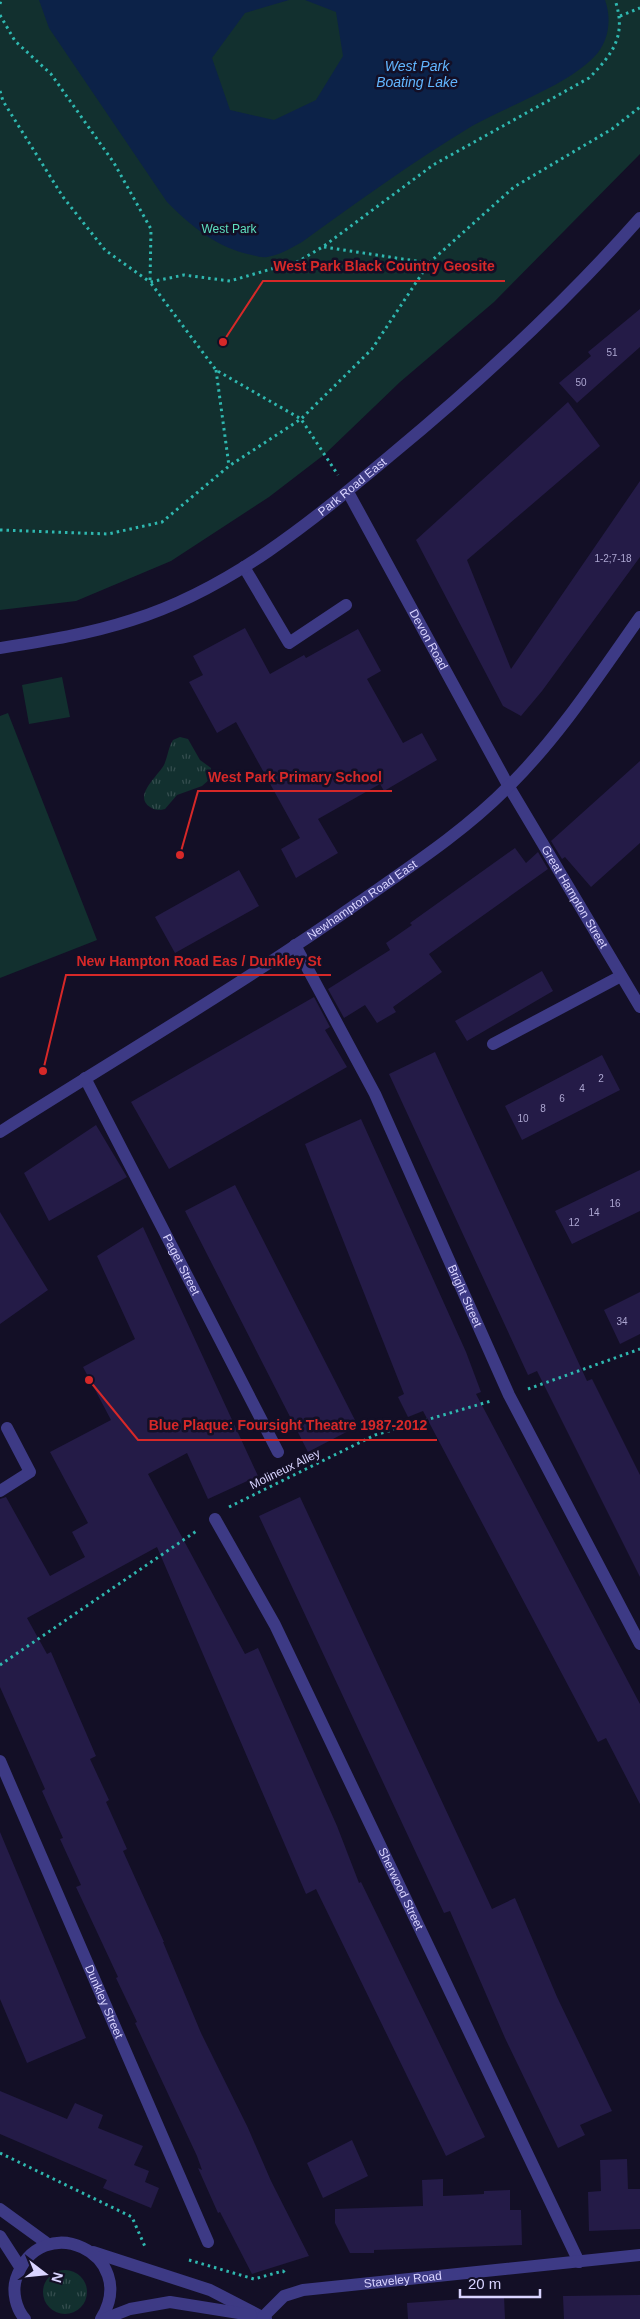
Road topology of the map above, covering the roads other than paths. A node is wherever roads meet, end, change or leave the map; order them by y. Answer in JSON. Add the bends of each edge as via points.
{"nodes":[{"id":1,"x":640,"y":218,"type":"edge"},
{"id":2,"x":348,"y":492,"type":"junction"},
{"id":3,"x":244,"y":567,"type":"junction"},
{"id":4,"x":346,"y":606,"type":"dead end"},
{"id":5,"x":640,"y":617,"type":"edge"},
{"id":6,"x":0,"y":648,"type":"edge"},
{"id":7,"x":509,"y":786,"type":"junction"},
{"id":8,"x":295,"y":946,"type":"junction"},
{"id":9,"x":621,"y":976,"type":"junction"},
{"id":10,"x":640,"y":1007,"type":"edge"},
{"id":11,"x":493,"y":1044,"type":"dead end"},
{"id":12,"x":85,"y":1078,"type":"junction"},
{"id":13,"x":0,"y":1132,"type":"edge"},
{"id":14,"x":7,"y":1428,"type":"dead end"},
{"id":15,"x":278,"y":1452,"type":"dead end"},
{"id":16,"x":0,"y":1491,"type":"edge"},
{"id":17,"x":215,"y":1519,"type":"road end"},
{"id":18,"x":640,"y":1644,"type":"edge"},
{"id":19,"x":0,"y":1761,"type":"edge"},
{"id":20,"x":0,"y":2208,"type":"edge"},
{"id":21,"x":0,"y":2236,"type":"edge"},
{"id":22,"x":208,"y":2242,"type":"dead end"},
{"id":23,"x":48,"y":2244,"type":"junction"},
{"id":24,"x":91,"y":2251,"type":"junction"},
{"id":25,"x":640,"y":2255,"type":"edge"},
{"id":26,"x":579,"y":2262,"type":"junction"},
{"id":27,"x":20,"y":2267,"type":"junction"},
{"id":28,"x":265,"y":2318,"type":"edge"},
{"id":29,"x":25,"y":2319,"type":"edge"},
{"id":30,"x":103,"y":2319,"type":"edge"}],
"edges":[{"from":1,"to":2,"type":"street","name":"Park Road East","via":[[469,388]]},
{"from":2,"to":3,"type":"street","name":"Park Road East"},
{"from":2,"to":7,"type":"street","name":"Devon Road"},
{"from":3,"to":4,"type":"street","via":[[289,643]]},
{"from":3,"to":6,"type":"street","name":"Park Road East","via":[[132,620],[66,637]]},
{"from":5,"to":7,"type":"street","name":"Newhampton Road East","via":[[575,708]]},
{"from":7,"to":8,"type":"street","name":"Newhampton Road East","via":[[452,835]]},
{"from":7,"to":9,"type":"street","name":"Great Hampton Street"},
{"from":8,"to":12,"type":"street","name":"Newhampton Road East"},
{"from":8,"to":18,"type":"street","name":"Bright Street","via":[[375,1094],[509,1395]]},
{"from":9,"to":10,"type":"street","name":"Great Hampton Street"},
{"from":9,"to":11,"type":"street"},
{"from":12,"to":13,"type":"street","name":"Newhampton Road East"},
{"from":12,"to":15,"type":"street","name":"Paget Street"},
{"from":14,"to":16,"type":"street","via":[[30,1472]]},
{"from":17,"to":26,"type":"street","name":"Sherwood Street","via":[[275,1625]]},
{"from":19,"to":22,"type":"street","name":"Dunkley Street"},
{"from":20,"to":23,"type":"street"},
{"from":21,"to":27,"type":"street"},
{"from":23,"to":24,"type":"street","via":[[78,2244]]},
{"from":23,"to":27,"type":"street","via":[[27,2257]]},
{"from":24,"to":28,"type":"street","via":[[210,2290]]},
{"from":24,"to":30,"type":"street","via":[[107,2271],[110,2284],[110,2297]]},
{"from":25,"to":26,"type":"street","name":"Staveley Road"},
{"from":26,"to":28,"type":"street","name":"Staveley Road","via":[[303,2290],[284,2296]]},
{"from":27,"to":29,"type":"street","via":[[15,2282],[15,2298]]},
{"from":28,"to":30,"type":"street","via":[[170,2302],[130,2309]]}]}
